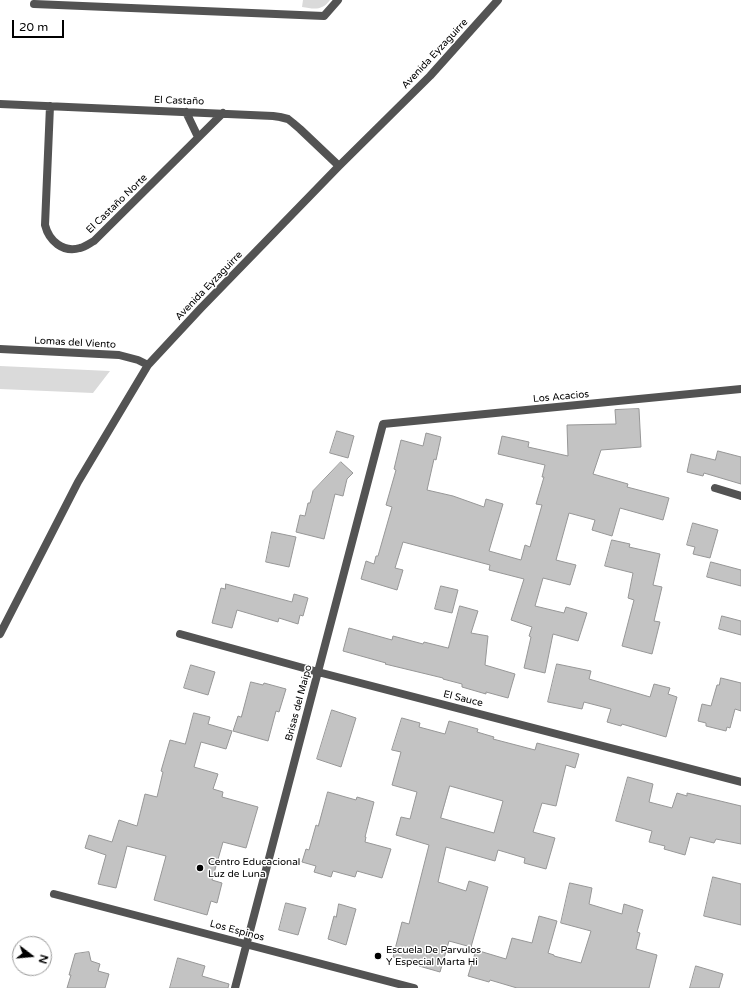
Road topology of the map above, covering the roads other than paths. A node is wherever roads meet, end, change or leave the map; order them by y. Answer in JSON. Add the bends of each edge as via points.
{"nodes":[{"id":1,"x":338,"y":0,"type":"edge"},
{"id":2,"x":498,"y":0,"type":"edge"},
{"id":3,"x":34,"y":4,"type":"dead end"},
{"id":4,"x":0,"y":104,"type":"edge"},
{"id":5,"x":50,"y":106,"type":"junction"},
{"id":6,"x":186,"y":112,"type":"junction"},
{"id":7,"x":223,"y":113,"type":"junction"},
{"id":8,"x":198,"y":137,"type":"junction"},
{"id":9,"x":339,"y":166,"type":"junction"},
{"id":10,"x":0,"y":349,"type":"edge"},
{"id":11,"x":148,"y":365,"type":"junction"},
{"id":12,"x":741,"y":390,"type":"edge"},
{"id":13,"x":383,"y":424,"type":"joint"},
{"id":14,"x":714,"y":488,"type":"dead end"},
{"id":15,"x":741,"y":496,"type":"edge"},
{"id":16,"x":0,"y":634,"type":"edge"},
{"id":17,"x":180,"y":634,"type":"dead end"},
{"id":18,"x":318,"y":672,"type":"junction"},
{"id":19,"x":741,"y":782,"type":"edge"},
{"id":20,"x":54,"y":894,"type":"dead end"},
{"id":21,"x":247,"y":944,"type":"junction"},
{"id":22,"x":235,"y":988,"type":"edge"},
{"id":23,"x":414,"y":988,"type":"edge"}],
"edges":[{"from":1,"to":3,"type":"street","via":[[324,16]]},
{"from":2,"to":9,"type":"street","name":"Avenida Eyzaguirre","via":[[430,76]]},
{"from":4,"to":5,"type":"street","name":"El Castaño"},
{"from":5,"to":6,"type":"street","name":"El Castaño"},
{"from":5,"to":8,"type":"street","name":"El Castaño Norte","via":[[45,225],[53,242],[68,249],[81,248],[94,241]]},
{"from":6,"to":7,"type":"street","name":"El Castaño"},
{"from":6,"to":8,"type":"street"},
{"from":7,"to":8,"type":"street","name":"El Castaño Norte"},
{"from":7,"to":9,"type":"street","name":"El Castaño","via":[[288,119]]},
{"from":9,"to":11,"type":"street","name":"Avenida Eyzaguirre"},
{"from":10,"to":11,"type":"street","name":"Lomas del Viento","via":[[119,355]]},
{"from":11,"to":16,"type":"street","name":"Avenida Eyzaguirre","via":[[78,482]]},
{"from":12,"to":13,"type":"street","name":"Los Acacios"},
{"from":13,"to":18,"type":"street","name":"Brisas del Maipo"},
{"from":14,"to":15,"type":"street"},
{"from":17,"to":18,"type":"street","name":"El Sauce"},
{"from":18,"to":19,"type":"street","name":"El Sauce"},
{"from":18,"to":21,"type":"street","name":"Brisas del Maipo"},
{"from":20,"to":21,"type":"street","name":"Los Espinos"},
{"from":21,"to":22,"type":"street","name":"Brisas del Maipo"},
{"from":21,"to":23,"type":"street","name":"Los Espinos"}]}
